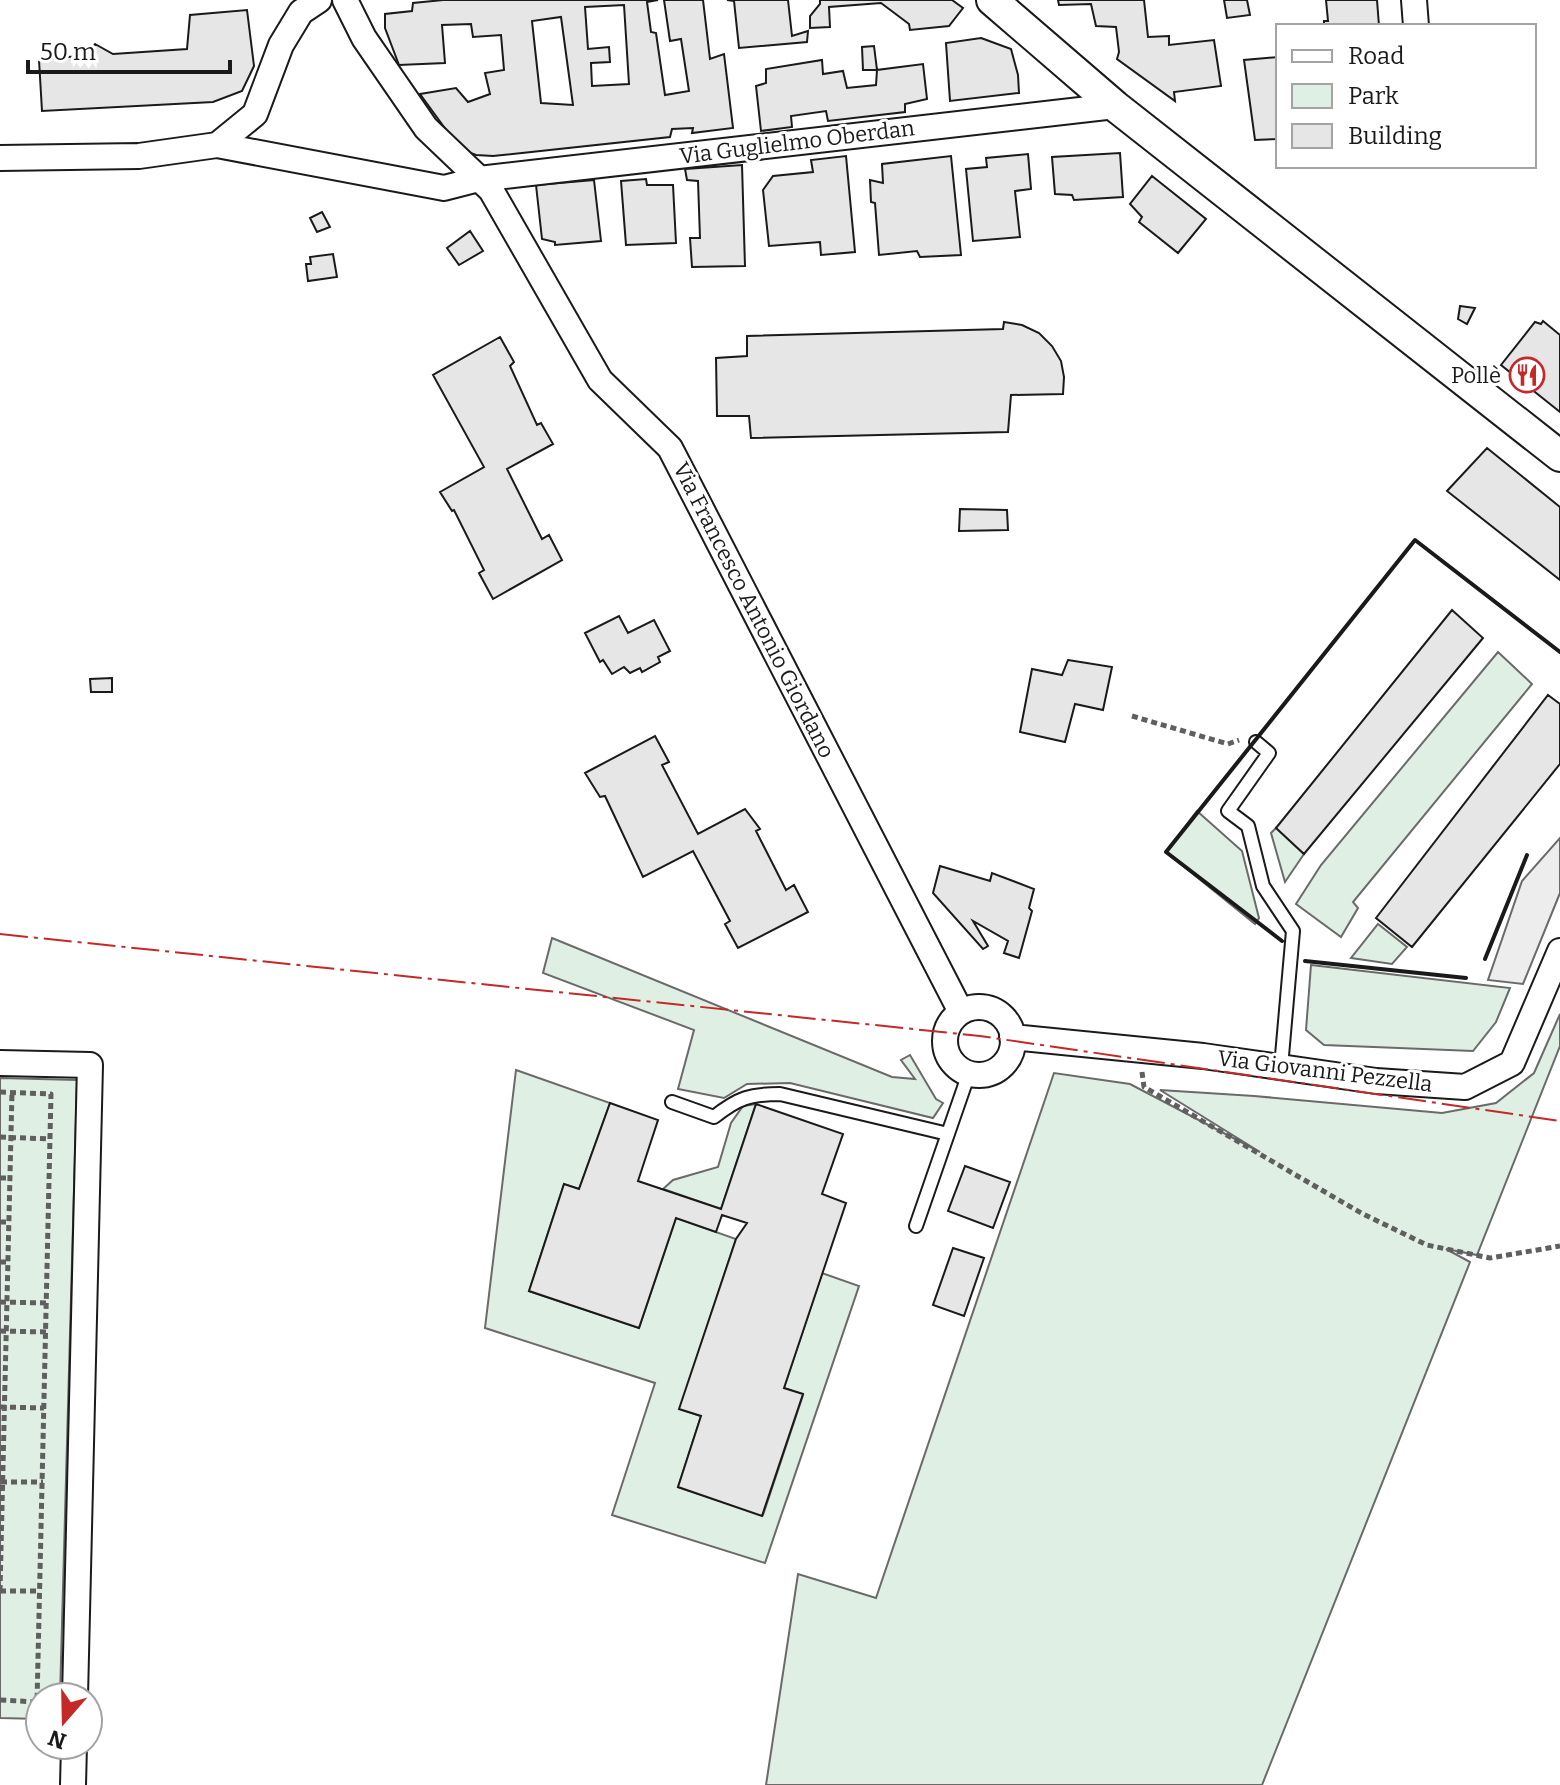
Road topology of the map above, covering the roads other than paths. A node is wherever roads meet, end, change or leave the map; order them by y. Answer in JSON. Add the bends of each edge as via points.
{"nodes":[{"id":1,"x":319,"y":0,"type":"edge"},
{"id":2,"x":345,"y":0,"type":"edge"},
{"id":3,"x":992,"y":0,"type":"edge"},
{"id":4,"x":1414,"y":0,"type":"edge"},
{"id":5,"x":1416,"y":24,"type":"edge"},
{"id":6,"x":1115,"y":106,"type":"junction"},
{"id":7,"x":255,"y":114,"type":"junction"},
{"id":8,"x":217,"y":145,"type":"junction"},
{"id":9,"x":273,"y":154,"type":"junction"},
{"id":10,"x":0,"y":158,"type":"edge"},
{"id":11,"x":479,"y":179,"type":"junction"},
{"id":12,"x":1560,"y":456,"type":"edge"},
{"id":13,"x":1256,"y":742,"type":"road end"},
{"id":14,"x":1560,"y":951,"type":"edge"},
{"id":15,"x":961,"y":1012,"type":"junction"},
{"id":16,"x":1012,"y":1037,"type":"junction"},
{"id":17,"x":0,"y":1063,"type":"edge"},
{"id":18,"x":1281,"y":1067,"type":"junction"},
{"id":19,"x":969,"y":1073,"type":"junction"},
{"id":20,"x":672,"y":1102,"type":"dead end"},
{"id":21,"x":948,"y":1134,"type":"junction"},
{"id":22,"x":916,"y":1226,"type":"dead end"},
{"id":23,"x":75,"y":1681,"type":"edge"},
{"id":24,"x":74,"y":1761,"type":"edge"},
{"id":25,"x":73,"y":1785,"type":"edge"}],
"edges":[{"from":1,"to":7,"type":"street","via":[[301,12],[281,45]]},
{"from":2,"to":11,"type":"street","name":"Via Francesco Antonio Giordano","via":[[364,38],[426,128]]},
{"from":3,"to":6,"type":"street"},
{"from":4,"to":5,"type":"street"},
{"from":6,"to":11,"type":"street","name":"Via Guglielmo Oberdan"},
{"from":6,"to":12,"type":"street"},
{"from":7,"to":8,"type":"street"},
{"from":7,"to":9,"type":"street","via":[[252,131]]},
{"from":8,"to":9,"type":"street","name":"Via Guglielmo Oberdan"},
{"from":8,"to":10,"type":"street","via":[[139,156]]},
{"from":9,"to":11,"type":"street","name":"Via Guglielmo Oberdan","via":[[444,188]]},
{"from":11,"to":15,"type":"street","name":"Via Francesco Antonio Giordano","via":[[491,190],[600,380],[670,448]]},
{"from":13,"to":18,"type":"lane","via":[[1269,753],[1228,811],[1248,826],[1263,886],[1293,931]]},
{"from":14,"to":18,"type":"street","name":"Via Giovanni Pezzella","via":[[1512,1063],[1465,1087]]},
{"from":15,"to":16,"type":"street","via":[[993,1010],[1003,1017]]},
{"from":15,"to":19,"type":"street","via":[[945,1040],[951,1061]]},
{"from":16,"to":18,"type":"street","name":"Via Giovanni Pezzella"},
{"from":16,"to":19,"type":"street","via":[[1012,1048],[1000,1067],[991,1073]]},
{"from":17,"to":23,"type":"street","via":[[90,1065]]},
{"from":19,"to":21,"type":"lane"},
{"from":20,"to":21,"type":"lane","via":[[714,1117],[754,1094],[780,1094]]},
{"from":21,"to":22,"type":"lane"},
{"from":24,"to":25,"type":"street"}]}
